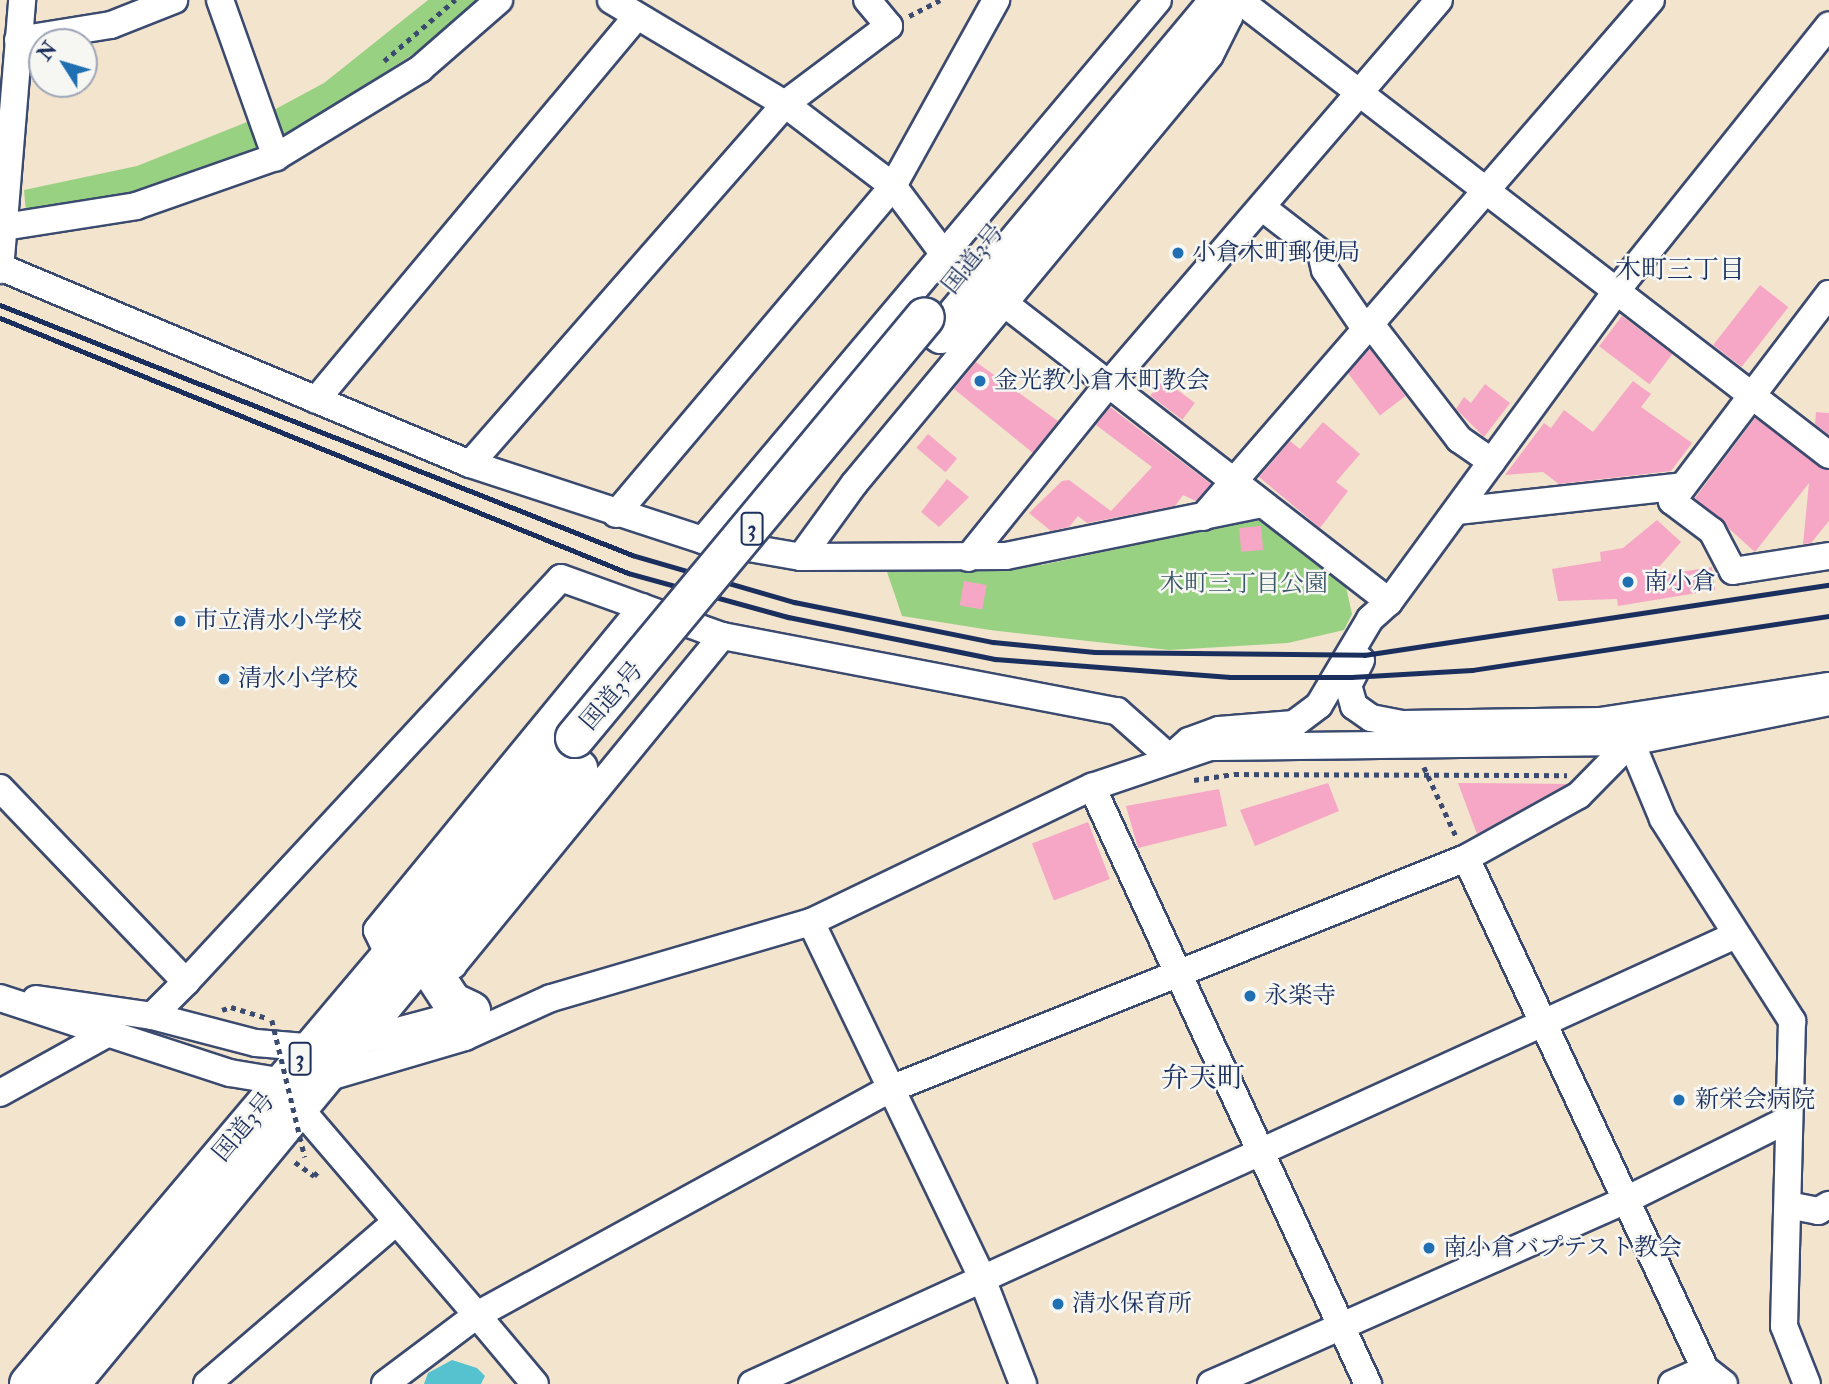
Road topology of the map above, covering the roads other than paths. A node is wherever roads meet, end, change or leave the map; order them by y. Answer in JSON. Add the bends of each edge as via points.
{"nodes":[{"id":1,"x":22,"y":0,"type":"edge"},
{"id":2,"x":174,"y":0,"type":"edge"},
{"id":3,"x":220,"y":0,"type":"edge"},
{"id":4,"x":499,"y":0,"type":"edge"},
{"id":5,"x":611,"y":0,"type":"edge"},
{"id":6,"x":867,"y":0,"type":"edge"},
{"id":7,"x":996,"y":0,"type":"edge"},
{"id":8,"x":1158,"y":0,"type":"edge"},
{"id":9,"x":1185,"y":0,"type":"edge"},
{"id":10,"x":1220,"y":0,"type":"edge"},
{"id":11,"x":1227,"y":0,"type":"edge"},
{"id":12,"x":1239,"y":0,"type":"edge"},
{"id":13,"x":1439,"y":0,"type":"edge"},
{"id":14,"x":1651,"y":0,"type":"edge"},
{"id":15,"x":635,"y":19,"type":"junction"},
{"id":16,"x":1829,"y":25,"type":"edge"},
{"id":17,"x":18,"y":40,"type":"junction"},
{"id":18,"x":1363,"y":94,"type":"junction"},
{"id":19,"x":785,"y":104,"type":"junction"},
{"id":20,"x":276,"y":157,"type":"junction"},
{"id":21,"x":893,"y":186,"type":"junction"},
{"id":22,"x":1487,"y":189,"type":"junction"},
{"id":23,"x":1263,"y":208,"type":"junction"},
{"id":24,"x":4,"y":228,"type":"junction"},
{"id":25,"x":946,"y":260,"type":"junction"},
{"id":26,"x":0,"y":268,"type":"edge"},
{"id":27,"x":1617,"y":290,"type":"junction"},
{"id":28,"x":1829,"y":294,"type":"edge"},
{"id":29,"x":998,"y":299,"type":"junction"},
{"id":30,"x":1367,"y":325,"type":"junction"},
{"id":31,"x":933,"y":326,"type":"junction"},
{"id":32,"x":1107,"y":386,"type":"junction"},
{"id":33,"x":1752,"y":396,"type":"junction"},
{"id":34,"x":316,"y":400,"type":"junction"},
{"id":35,"x":1829,"y":455,"type":"edge"},
{"id":36,"x":1492,"y":462,"type":"junction"},
{"id":37,"x":470,"y":464,"type":"junction"},
{"id":38,"x":1236,"y":485,"type":"junction"},
{"id":39,"x":1682,"y":486,"type":"junction"},
{"id":40,"x":1261,"y":504,"type":"junction"},
{"id":41,"x":1457,"y":511,"type":"junction"},
{"id":42,"x":616,"y":514,"type":"junction"},
{"id":43,"x":1198,"y":520,"type":"junction"},
{"id":44,"x":703,"y":540,"type":"junction"},
{"id":45,"x":1829,"y":556,"type":"edge"},
{"id":46,"x":801,"y":557,"type":"junction"},
{"id":47,"x":968,"y":558,"type":"junction"},
{"id":48,"x":1390,"y":602,"type":"junction"},
{"id":49,"x":642,"y":607,"type":"junction"},
{"id":50,"x":722,"y":636,"type":"junction"},
{"id":51,"x":1829,"y":685,"type":"edge"},
{"id":52,"x":1829,"y":702,"type":"edge"},
{"id":53,"x":1631,"y":742,"type":"junction"},
{"id":54,"x":1174,"y":770,"type":"junction"},
{"id":55,"x":1092,"y":787,"type":"junction"},
{"id":56,"x":0,"y":788,"type":"edge"},
{"id":57,"x":1466,"y":858,"type":"junction"},
{"id":58,"x":811,"y":922,"type":"junction"},
{"id":59,"x":1736,"y":935,"type":"junction"},
{"id":60,"x":406,"y":956,"type":"junction"},
{"id":61,"x":1176,"y":974,"type":"junction"},
{"id":62,"x":186,"y":982,"type":"junction"},
{"id":63,"x":0,"y":996,"type":"edge"},
{"id":64,"x":551,"y":999,"type":"junction"},
{"id":65,"x":117,"y":1010,"type":"junction"},
{"id":66,"x":471,"y":1011,"type":"junction"},
{"id":67,"x":152,"y":1016,"type":"junction"},
{"id":68,"x":1546,"y":1024,"type":"junction"},
{"id":69,"x":103,"y":1036,"type":"junction"},
{"id":70,"x":354,"y":1044,"type":"junction"},
{"id":71,"x":317,"y":1063,"type":"junction"},
{"id":72,"x":230,"y":1073,"type":"junction"},
{"id":73,"x":888,"y":1090,"type":"junction"},
{"id":74,"x":0,"y":1093,"type":"edge"},
{"id":75,"x":1787,"y":1120,"type":"junction"},
{"id":76,"x":283,"y":1129,"type":"junction"},
{"id":77,"x":1264,"y":1153,"type":"junction"},
{"id":78,"x":1630,"y":1198,"type":"junction"},
{"id":79,"x":1788,"y":1205,"type":"junction"},
{"id":80,"x":1829,"y":1205,"type":"edge"},
{"id":81,"x":396,"y":1222,"type":"junction"},
{"id":82,"x":981,"y":1276,"type":"junction"},
{"id":83,"x":477,"y":1315,"type":"junction"},
{"id":84,"x":1342,"y":1326,"type":"junction"},
{"id":85,"x":1715,"y":1376,"type":"edge"},
{"id":86,"x":29,"y":1384,"type":"edge"},
{"id":87,"x":70,"y":1384,"type":"edge"},
{"id":88,"x":207,"y":1384,"type":"edge"},
{"id":89,"x":385,"y":1384,"type":"edge"},
{"id":90,"x":535,"y":1384,"type":"edge"},
{"id":91,"x":752,"y":1384,"type":"edge"},
{"id":92,"x":1023,"y":1384,"type":"edge"},
{"id":93,"x":1211,"y":1384,"type":"edge"},
{"id":94,"x":1368,"y":1384,"type":"edge"},
{"id":95,"x":1672,"y":1384,"type":"edge"},
{"id":96,"x":1807,"y":1384,"type":"edge"}],
"edges":[{"from":1,"to":17,"type":"street"},
{"from":2,"to":17,"type":"street","via":[[111,25]]},
{"from":3,"to":20,"type":"street"},
{"from":4,"to":20,"type":"street","via":[[420,69]]},
{"from":5,"to":15,"type":"street"},
{"from":6,"to":19,"type":"street","via":[[889,26]]},
{"from":7,"to":21,"type":"street"},
{"from":8,"to":25,"type":"street"},
{"from":9,"to":31,"type":"highway","name":"国道3号","number":"3"},
{"from":10,"to":31,"type":"highway","name":"国道3号","number":"3"},
{"from":11,"to":29,"type":"street","via":[[1229,17],[1209,55]]},
{"from":12,"to":18,"type":"street"},
{"from":13,"to":18,"type":"street"},
{"from":14,"to":22,"type":"street"},
{"from":15,"to":19,"type":"street"},
{"from":15,"to":34,"type":"street"},
{"from":16,"to":27,"type":"street"},
{"from":17,"to":24,"type":"street"},
{"from":18,"to":22,"type":"street"},
{"from":18,"to":23,"type":"street"},
{"from":19,"to":21,"type":"street"},
{"from":19,"to":37,"type":"street"},
{"from":20,"to":24,"type":"street","via":[[136,206]]},
{"from":21,"to":25,"type":"street"},
{"from":21,"to":42,"type":"street"},
{"from":22,"to":27,"type":"street"},
{"from":22,"to":30,"type":"street"},
{"from":23,"to":30,"type":"street","via":[[1321,253],[1325,270]]},
{"from":23,"to":32,"type":"street"},
{"from":24,"to":26,"type":"street"},
{"from":25,"to":44,"type":"street"},
{"from":26,"to":34,"type":"street"},
{"from":27,"to":33,"type":"street"},
{"from":27,"to":36,"type":"street"},
{"from":28,"to":33,"type":"street"},
{"from":29,"to":32,"type":"street"},
{"from":29,"to":46,"type":"street"},
{"from":30,"to":36,"type":"street","via":[[1459,439]]},
{"from":30,"to":38,"type":"street"},
{"from":31,"to":60,"type":"highway","name":"国道3号","number":"3"},
{"from":32,"to":38,"type":"street"},
{"from":32,"to":47,"type":"street"},
{"from":33,"to":35,"type":"street"},
{"from":33,"to":39,"type":"street"},
{"from":34,"to":37,"type":"street"},
{"from":36,"to":41,"type":"street"},
{"from":37,"to":42,"type":"street"},
{"from":38,"to":40,"type":"street"},
{"from":38,"to":43,"type":"street"},
{"from":39,"to":41,"type":"street"},
{"from":39,"to":45,"type":"street","via":[[1672,501],[1712,531],[1733,571]]},
{"from":40,"to":43,"type":"street"},
{"from":40,"to":48,"type":"street"},
{"from":41,"to":48,"type":"street"},
{"from":42,"to":44,"type":"street"},
{"from":43,"to":47,"type":"street","via":[[1049,552]]},
{"from":44,"to":46,"type":"street"},
{"from":46,"to":47,"type":"street"},
{"from":48,"to":51,"type":"street","via":[[1348,685],[1359,711],[1385,722],[1600,721]]},
{"from":48,"to":54,"type":"street","via":[[1370,619],[1319,705],[1303,719],[1219,730],[1189,741]]},
{"from":49,"to":50,"type":"street"},
{"from":49,"to":60,"type":"street","via":[[377,930]]},
{"from":49,"to":62,"type":"street","via":[[561,578]]},
{"from":50,"to":54,"type":"street","via":[[1117,711]]},
{"from":50,"to":60,"type":"street","via":[[453,965]]},
{"from":52,"to":53,"type":"street"},
{"from":53,"to":54,"type":"street","via":[[1210,747]]},
{"from":53,"to":57,"type":"street","via":[[1579,795]]},
{"from":53,"to":59,"type":"street","via":[[1663,819]]},
{"from":54,"to":55,"type":"street"},
{"from":55,"to":58,"type":"street"},
{"from":55,"to":61,"type":"street"},
{"from":56,"to":62,"type":"street"},
{"from":57,"to":61,"type":"street"},
{"from":57,"to":68,"type":"street"},
{"from":58,"to":64,"type":"street"},
{"from":58,"to":73,"type":"street"},
{"from":59,"to":68,"type":"street"},
{"from":59,"to":75,"type":"street","via":[[1793,1021]]},
{"from":60,"to":66,"type":"highway","via":[[452,1002]]},
{"from":60,"to":70,"type":"highway","name":"国道3号","number":"3"},
{"from":60,"to":71,"type":"highway","name":"国道3号","number":"3"},
{"from":61,"to":73,"type":"street"},
{"from":61,"to":77,"type":"street"},
{"from":62,"to":67,"type":"street"},
{"from":63,"to":65,"type":"street"},
{"from":63,"to":69,"type":"street"},
{"from":64,"to":66,"type":"street"},
{"from":64,"to":71,"type":"street","via":[[465,1037]]},
{"from":65,"to":67,"type":"street"},
{"from":65,"to":76,"type":"street","via":[[173,1041],[262,1067]]},
{"from":66,"to":70,"type":"street"},
{"from":67,"to":71,"type":"street"},
{"from":68,"to":77,"type":"street"},
{"from":68,"to":78,"type":"street"},
{"from":69,"to":72,"type":"street"},
{"from":69,"to":74,"type":"street"},
{"from":70,"to":71,"type":"highway","name":"国道3号","number":"3"},
{"from":71,"to":76,"type":"highway","name":"国道3号","number":"3"},
{"from":72,"to":76,"type":"street"},
{"from":72,"to":76,"type":"street"},
{"from":73,"to":82,"type":"street"},
{"from":73,"to":83,"type":"street"},
{"from":75,"to":78,"type":"street"},
{"from":75,"to":79,"type":"street"},
{"from":76,"to":81,"type":"street"},
{"from":76,"to":86,"type":"highway","name":"国道3号","number":"3"},
{"from":76,"to":87,"type":"highway","name":"国道3号","number":"3"},
{"from":77,"to":82,"type":"street"},
{"from":77,"to":84,"type":"street"},
{"from":78,"to":84,"type":"street"},
{"from":78,"to":85,"type":"street"},
{"from":79,"to":80,"type":"street","via":[[1818,1211]]},
{"from":79,"to":96,"type":"street","via":[[1784,1326]]},
{"from":81,"to":83,"type":"street"},
{"from":81,"to":88,"type":"street"},
{"from":82,"to":91,"type":"street"},
{"from":82,"to":92,"type":"street"},
{"from":83,"to":89,"type":"street"},
{"from":83,"to":90,"type":"street"},
{"from":84,"to":93,"type":"street"},
{"from":84,"to":94,"type":"street"},
{"from":85,"to":95,"type":"street"}]}
